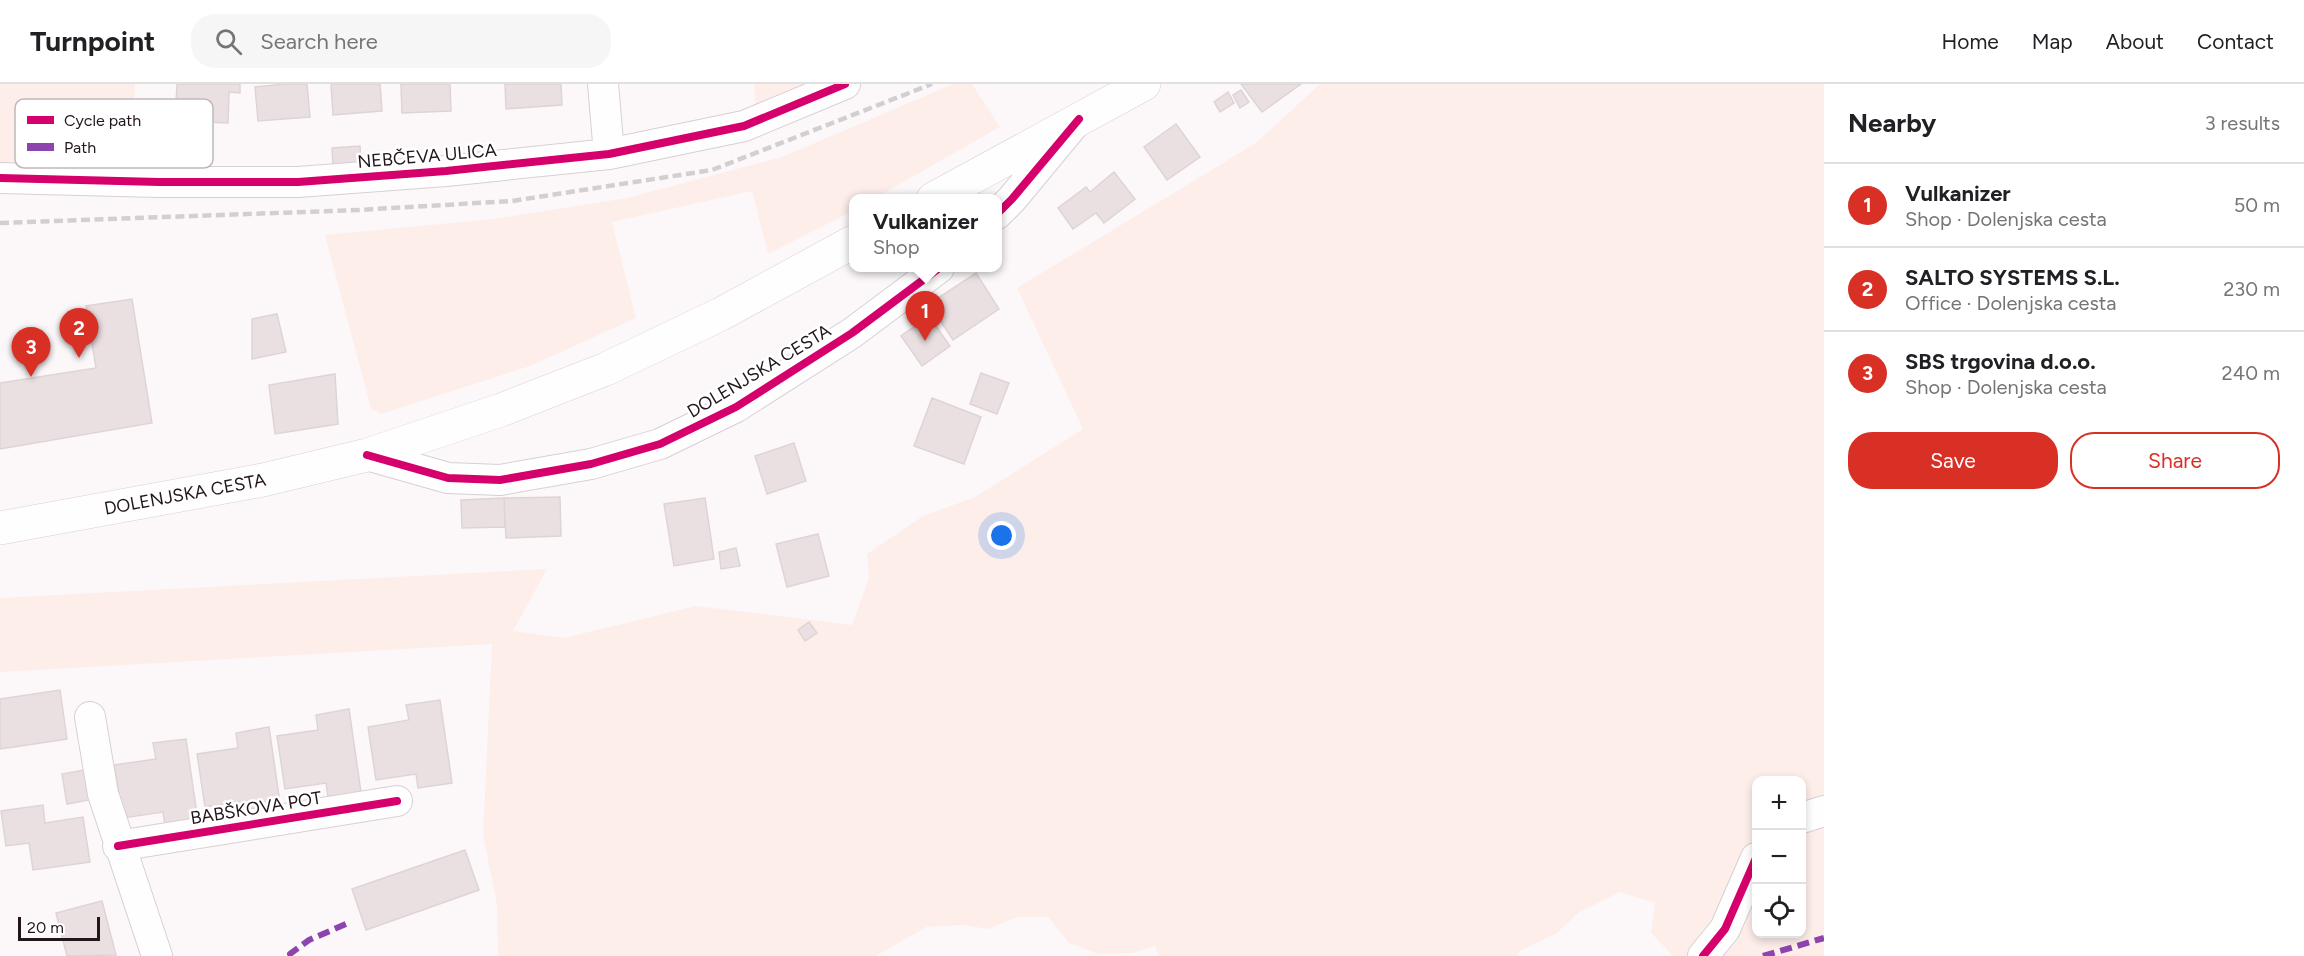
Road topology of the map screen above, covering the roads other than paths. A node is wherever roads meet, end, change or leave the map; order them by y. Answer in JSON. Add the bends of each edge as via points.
{"nodes":[{"id":1,"x":603,"y":84,"type":"edge"},
{"id":2,"x":845,"y":84,"type":"edge"},
{"id":3,"x":1144,"y":84,"type":"edge"},
{"id":4,"x":1079,"y":119,"type":"junction"},
{"id":5,"x":609,"y":154,"type":"junction"},
{"id":6,"x":0,"y":177,"type":"edge"},
{"id":7,"x":940,"y":194,"type":"edge"},
{"id":8,"x":1002,"y":209,"type":"edge"},
{"id":9,"x":849,"y":244,"type":"edge"},
{"id":10,"x":932,"y":272,"type":"edge"},
{"id":11,"x":367,"y":455,"type":"junction"},
{"id":12,"x":0,"y":528,"type":"edge"},
{"id":13,"x":90,"y":717,"type":"dead end"},
{"id":14,"x":397,"y":801,"type":"dead end"},
{"id":15,"x":1824,"y":811,"type":"edge"},
{"id":16,"x":1806,"y":817,"type":"edge"},
{"id":17,"x":118,"y":846,"type":"junction"},
{"id":18,"x":1752,"y":867,"type":"edge"},
{"id":19,"x":157,"y":956,"type":"edge"},
{"id":20,"x":1703,"y":956,"type":"edge"}],
"edges":[{"from":1,"to":5,"type":"street"},
{"from":2,"to":5,"type":"street","name":"NEBČEVA ULICA","via":[[744,126]]},
{"from":3,"to":4,"type":"main road"},
{"from":4,"to":7,"type":"main road"},
{"from":4,"to":8,"type":"street"},
{"from":5,"to":6,"type":"street","name":"NEBČEVA ULICA","via":[[298,182]]},
{"from":9,"to":11,"type":"main road","name":"DOLENJSKA CESTA","via":[[721,314],[606,369],[501,410]]},
{"from":10,"to":11,"type":"street","name":"DOLENJSKA CESTA","via":[[852,333],[736,407],[660,444],[591,464],[500,480],[448,478]]},
{"from":11,"to":12,"type":"main road","name":"DOLENJSKA CESTA","via":[[263,480]]},
{"from":13,"to":17,"type":"street","via":[[103,794]]},
{"from":14,"to":17,"type":"street","name":"BABŠKOVA POT"},
{"from":15,"to":16,"type":"street"},
{"from":17,"to":19,"type":"street"},
{"from":18,"to":20,"type":"street","via":[[1725,929]]}]}
